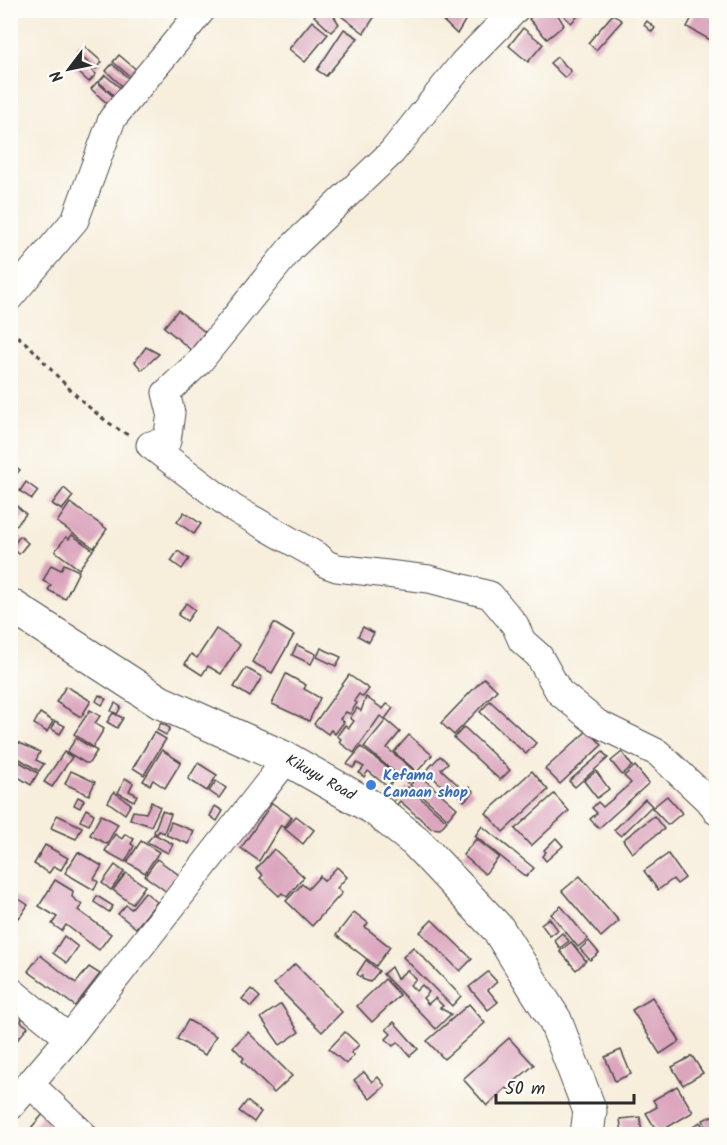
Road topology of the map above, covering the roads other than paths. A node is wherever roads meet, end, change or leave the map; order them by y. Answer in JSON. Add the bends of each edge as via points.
{"nodes":[{"id":1,"x":202,"y":10,"type":"edge"},
{"id":2,"x":515,"y":10,"type":"edge"},
{"id":3,"x":10,"y":297,"type":"edge"},
{"id":4,"x":10,"y":605,"type":"edge"},
{"id":5,"x":287,"y":759,"type":"junction"},
{"id":6,"x":717,"y":811,"type":"edge"},
{"id":7,"x":10,"y":990,"type":"edge"},
{"id":8,"x":69,"y":1038,"type":"junction"},
{"id":9,"x":29,"y":1083,"type":"junction"},
{"id":10,"x":10,"y":1107,"type":"edge"},
{"id":11,"x":83,"y":1134,"type":"edge"},
{"id":12,"x":587,"y":1134,"type":"edge"}],
"edges":[{"from":1,"to":3,"type":"street","via":[[112,119],[75,220]]},
{"from":2,"to":6,"type":"street","via":[[463,63],[392,152],[291,248],[199,362],[166,393],[171,413],[167,441],[150,446],[233,508],[326,564],[429,579],[490,595],[516,625],[522,641],[539,656],[560,692],[597,723],[658,753]]},
{"from":4,"to":5,"type":"main road","name":"Kikuyu Road","via":[[160,702]]},
{"from":5,"to":8,"type":"street"},
{"from":5,"to":12,"type":"main road","name":"Kikuyu Road","via":[[375,809],[415,841],[498,929],[555,1020],[590,1111]]},
{"from":7,"to":8,"type":"street"},
{"from":8,"to":9,"type":"street"},
{"from":9,"to":10,"type":"street"},
{"from":9,"to":11,"type":"street"}]}
